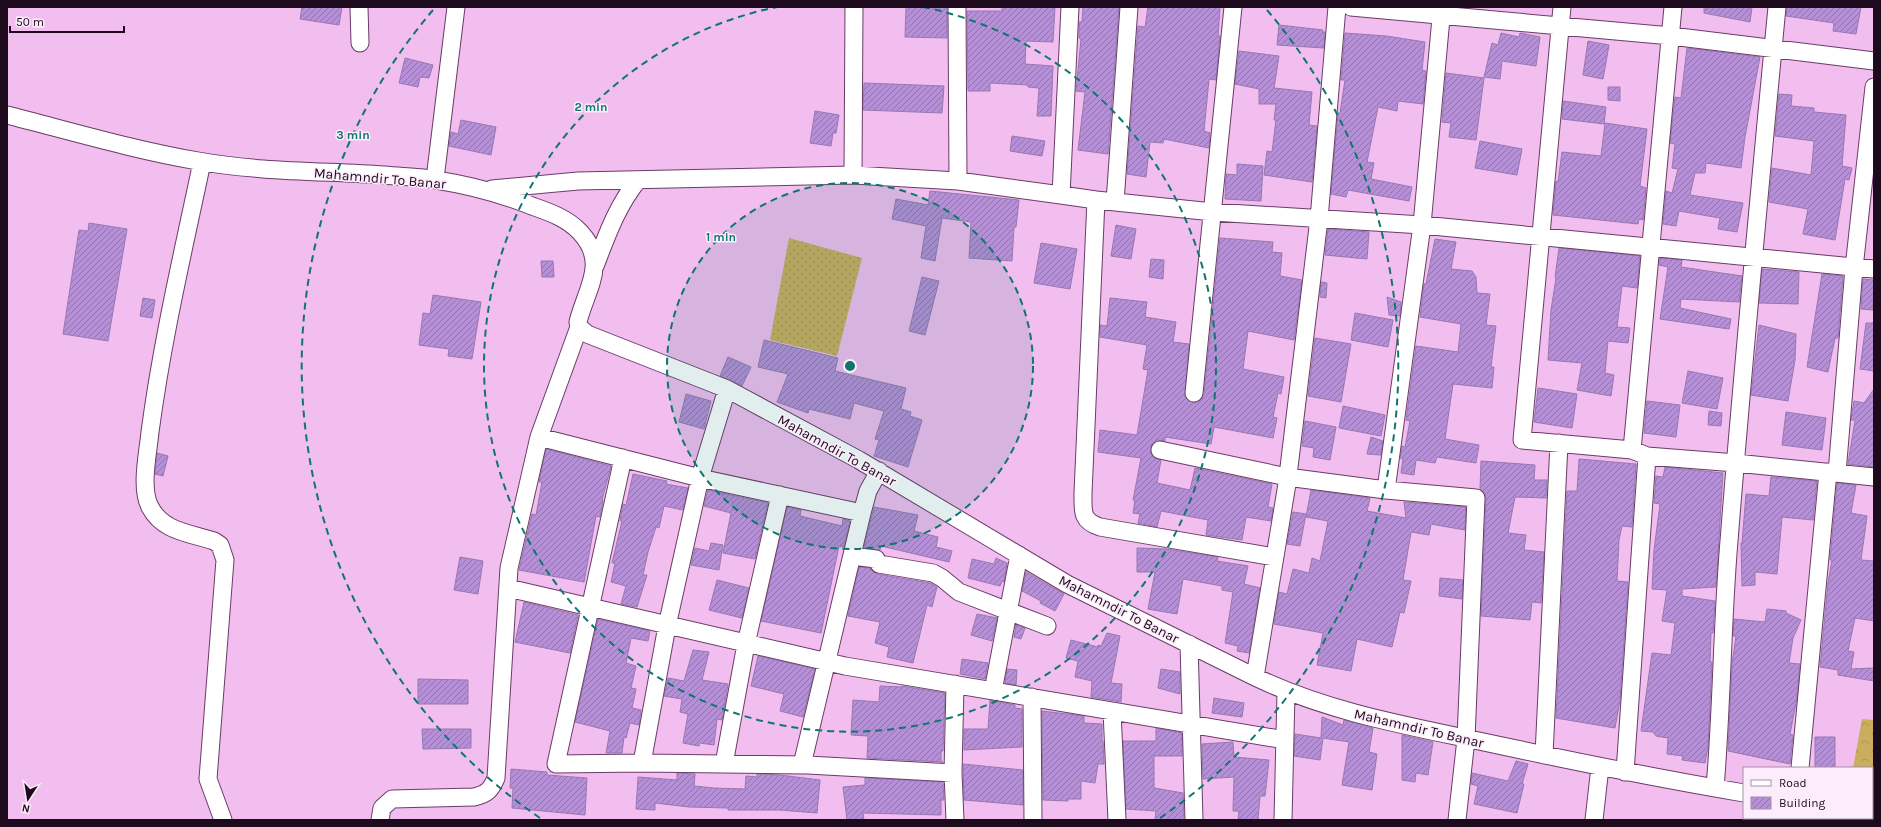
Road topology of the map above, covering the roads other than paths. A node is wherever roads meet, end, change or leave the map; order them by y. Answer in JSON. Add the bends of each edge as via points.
{"nodes":[{"id":1,"x":359,"y":7,"type":"edge"},
{"id":2,"x":456,"y":7,"type":"edge"},
{"id":3,"x":854,"y":7,"type":"edge"},
{"id":4,"x":957,"y":7,"type":"edge"},
{"id":5,"x":1070,"y":7,"type":"edge"},
{"id":6,"x":1129,"y":7,"type":"edge"},
{"id":7,"x":1233,"y":7,"type":"edge"},
{"id":8,"x":1337,"y":7,"type":"edge"},
{"id":9,"x":1351,"y":7,"type":"edge"},
{"id":10,"x":1562,"y":7,"type":"edge"},
{"id":11,"x":1673,"y":7,"type":"edge"},
{"id":12,"x":1777,"y":7,"type":"edge"},
{"id":13,"x":1442,"y":11,"type":"edge"},
{"id":14,"x":1560,"y":25,"type":"junction"},
{"id":15,"x":1671,"y":36,"type":"junction"},
{"id":16,"x":360,"y":43,"type":"dead end"},
{"id":17,"x":1773,"y":48,"type":"junction"},
{"id":18,"x":1874,"y":61,"type":"edge"},
{"id":19,"x":1874,"y":87,"type":"edge"},
{"id":20,"x":7,"y":114,"type":"edge"},
{"id":21,"x":202,"y":162,"type":"junction"},
{"id":22,"x":853,"y":175,"type":"junction"},
{"id":23,"x":435,"y":179,"type":"junction"},
{"id":24,"x":638,"y":180,"type":"junction"},
{"id":25,"x":958,"y":181,"type":"junction"},
{"id":26,"x":480,"y":191,"type":"junction"},
{"id":27,"x":1061,"y":195,"type":"junction"},
{"id":28,"x":1096,"y":200,"type":"junction"},
{"id":29,"x":1115,"y":202,"type":"junction"},
{"id":30,"x":1213,"y":212,"type":"junction"},
{"id":31,"x":1319,"y":219,"type":"junction"},
{"id":32,"x":1422,"y":225,"type":"junction"},
{"id":33,"x":1541,"y":236,"type":"junction"},
{"id":34,"x":1651,"y":247,"type":"junction"},
{"id":35,"x":1753,"y":257,"type":"junction"},
{"id":36,"x":595,"y":266,"type":"junction"},
{"id":37,"x":1854,"y":268,"type":"junction"},
{"id":38,"x":1874,"y":269,"type":"edge"},
{"id":39,"x":579,"y":327,"type":"junction"},
{"id":40,"x":727,"y":389,"type":"junction"},
{"id":41,"x":1194,"y":393,"type":"dead end"},
{"id":42,"x":539,"y":437,"type":"junction"},
{"id":43,"x":1559,"y":443,"type":"junction"},
{"id":44,"x":1160,"y":450,"type":"dead end"},
{"id":45,"x":1632,"y":450,"type":"junction"},
{"id":46,"x":1647,"y":456,"type":"junction"},
{"id":47,"x":623,"y":458,"type":"junction"},
{"id":48,"x":1736,"y":463,"type":"junction"},
{"id":49,"x":878,"y":471,"type":"junction"},
{"id":50,"x":1833,"y":473,"type":"junction"},
{"id":51,"x":1287,"y":477,"type":"junction"},
{"id":52,"x":1874,"y":477,"type":"edge"},
{"id":53,"x":700,"y":478,"type":"junction"},
{"id":54,"x":1386,"y":490,"type":"junction"},
{"id":55,"x":780,"y":495,"type":"junction"},
{"id":56,"x":862,"y":513,"type":"junction"},
{"id":57,"x":1019,"y":555,"type":"junction"},
{"id":58,"x":852,"y":556,"type":"junction"},
{"id":59,"x":1274,"y":557,"type":"junction"},
{"id":60,"x":508,"y":588,"type":"junction"},
{"id":61,"x":590,"y":608,"type":"junction"},
{"id":62,"x":1008,"y":609,"type":"junction"},
{"id":63,"x":667,"y":626,"type":"junction"},
{"id":64,"x":1046,"y":626,"type":"dead end"},
{"id":65,"x":746,"y":644,"type":"junction"},
{"id":66,"x":1189,"y":644,"type":"junction"},
{"id":67,"x":826,"y":662,"type":"junction"},
{"id":68,"x":1255,"y":677,"type":"junction"},
{"id":69,"x":955,"y":684,"type":"junction"},
{"id":70,"x":993,"y":691,"type":"junction"},
{"id":71,"x":1286,"y":692,"type":"junction"},
{"id":72,"x":1032,"y":697,"type":"junction"},
{"id":73,"x":1112,"y":710,"type":"junction"},
{"id":74,"x":1192,"y":724,"type":"junction"},
{"id":75,"x":1466,"y":738,"type":"junction"},
{"id":76,"x":1285,"y":740,"type":"junction"},
{"id":77,"x":1544,"y":755,"type":"junction"},
{"id":78,"x":642,"y":762,"type":"junction"},
{"id":79,"x":724,"y":764,"type":"junction"},
{"id":80,"x":802,"y":765,"type":"junction"},
{"id":81,"x":1600,"y":767,"type":"junction"},
{"id":82,"x":1800,"y":767,"type":"edge"},
{"id":83,"x":1625,"y":772,"type":"junction"},
{"id":84,"x":953,"y":773,"type":"junction"},
{"id":85,"x":1715,"y":788,"type":"junction"},
{"id":86,"x":1743,"y":793,"type":"edge"},
{"id":87,"x":223,"y":820,"type":"edge"},
{"id":88,"x":380,"y":820,"type":"edge"},
{"id":89,"x":955,"y":820,"type":"edge"},
{"id":90,"x":1033,"y":820,"type":"edge"},
{"id":91,"x":1117,"y":820,"type":"edge"},
{"id":92,"x":1194,"y":820,"type":"edge"},
{"id":93,"x":1283,"y":820,"type":"edge"},
{"id":94,"x":1457,"y":820,"type":"edge"},
{"id":95,"x":1594,"y":820,"type":"edge"}],
"edges":[{"from":1,"to":16,"type":"street"},
{"from":2,"to":23,"type":"street"},
{"from":3,"to":22,"type":"street"},
{"from":4,"to":25,"type":"street"},
{"from":5,"to":27,"type":"street"},
{"from":6,"to":29,"type":"street"},
{"from":7,"to":30,"type":"street"},
{"from":8,"to":31,"type":"street"},
{"from":9,"to":13,"type":"street"},
{"from":10,"to":14,"type":"street"},
{"from":11,"to":15,"type":"street"},
{"from":12,"to":17,"type":"street"},
{"from":13,"to":14,"type":"street"},
{"from":13,"to":32,"type":"street"},
{"from":14,"to":15,"type":"street"},
{"from":14,"to":33,"type":"street"},
{"from":15,"to":17,"type":"street"},
{"from":15,"to":34,"type":"street"},
{"from":17,"to":18,"type":"street"},
{"from":17,"to":35,"type":"street"},
{"from":19,"to":37,"type":"street"},
{"from":20,"to":21,"type":"street","name":"Mahamndir To Banar","via":[[140,149]]},
{"from":21,"to":23,"type":"street","name":"Mahamndir To Banar"},
{"from":21,"to":87,"type":"street","via":[[157,384],[146,469],[146,496],[156,516],[170,528],[214,541],[224,552],[224,594],[208,779]]},
{"from":22,"to":24,"type":"street"},
{"from":22,"to":25,"type":"street"},
{"from":23,"to":26,"type":"street","name":"Mahamndir To Banar"},
{"from":24,"to":26,"type":"street","via":[[578,181]]},
{"from":24,"to":36,"type":"street","via":[[615,214]]},
{"from":25,"to":27,"type":"street"},
{"from":26,"to":36,"type":"street","name":"Mahamndir To Banar","via":[[517,200],[561,217],[587,241]]},
{"from":27,"to":28,"type":"street"},
{"from":28,"to":29,"type":"street"},
{"from":28,"to":59,"type":"street","via":[[1084,516],[1090,524],[1100,527]]},
{"from":29,"to":30,"type":"street"},
{"from":30,"to":31,"type":"street"},
{"from":30,"to":41,"type":"street"},
{"from":31,"to":32,"type":"street"},
{"from":31,"to":51,"type":"street"},
{"from":32,"to":33,"type":"street"},
{"from":32,"to":54,"type":"street"},
{"from":33,"to":34,"type":"street"},
{"from":33,"to":43,"type":"street","via":[[1522,440]]},
{"from":34,"to":35,"type":"street"},
{"from":34,"to":45,"type":"street"},
{"from":35,"to":37,"type":"street"},
{"from":35,"to":48,"type":"street"},
{"from":36,"to":39,"type":"street","name":"Mahamndir To Banar","via":[[594,278],[578,322]]},
{"from":37,"to":38,"type":"street"},
{"from":37,"to":50,"type":"street"},
{"from":39,"to":40,"type":"street","name":"Mahamndir To Banar","via":[[587,334]]},
{"from":39,"to":42,"type":"street"},
{"from":40,"to":49,"type":"street","name":"Mahamndir To Banar"},
{"from":40,"to":53,"type":"street"},
{"from":42,"to":47,"type":"street"},
{"from":42,"to":60,"type":"street","via":[[510,568]]},
{"from":43,"to":45,"type":"street"},
{"from":43,"to":77,"type":"street"},
{"from":44,"to":51,"type":"street"},
{"from":45,"to":46,"type":"street"},
{"from":46,"to":48,"type":"street"},
{"from":46,"to":83,"type":"street"},
{"from":47,"to":53,"type":"street"},
{"from":47,"to":61,"type":"street"},
{"from":48,"to":50,"type":"street"},
{"from":48,"to":85,"type":"street"},
{"from":49,"to":56,"type":"street","via":[[868,491]]},
{"from":49,"to":57,"type":"street","name":"Mahamndir To Banar"},
{"from":50,"to":52,"type":"street"},
{"from":50,"to":82,"type":"street"},
{"from":51,"to":54,"type":"street"},
{"from":51,"to":59,"type":"street"},
{"from":53,"to":55,"type":"street"},
{"from":53,"to":63,"type":"street"},
{"from":54,"to":75,"type":"street","via":[[1476,498]]},
{"from":55,"to":56,"type":"street"},
{"from":55,"to":65,"type":"street"},
{"from":56,"to":58,"type":"street"},
{"from":57,"to":62,"type":"street"},
{"from":57,"to":66,"type":"street","name":"Mahamndir To Banar","via":[[1068,584]]},
{"from":58,"to":62,"type":"street","via":[[876,559],[879,564],[902,569],[933,573],[959,592]]},
{"from":58,"to":67,"type":"street"},
{"from":59,"to":68,"type":"street"},
{"from":60,"to":61,"type":"street"},
{"from":60,"to":88,"type":"street","via":[[499,760],[492,789],[484,795],[474,797],[392,799],[382,808]]},
{"from":61,"to":63,"type":"street"},
{"from":61,"to":78,"type":"street","via":[[556,764]]},
{"from":62,"to":64,"type":"street"},
{"from":62,"to":70,"type":"street"},
{"from":63,"to":65,"type":"street"},
{"from":63,"to":78,"type":"street"},
{"from":65,"to":67,"type":"street"},
{"from":65,"to":79,"type":"street"},
{"from":66,"to":68,"type":"street","name":"Mahamndir To Banar"},
{"from":66,"to":74,"type":"street"},
{"from":67,"to":69,"type":"street"},
{"from":67,"to":80,"type":"street"},
{"from":68,"to":71,"type":"street","name":"Mahamndir To Banar"},
{"from":69,"to":70,"type":"street"},
{"from":69,"to":84,"type":"street"},
{"from":70,"to":72,"type":"street"},
{"from":71,"to":75,"type":"street","name":"Mahamndir To Banar","via":[[1365,717]]},
{"from":71,"to":76,"type":"street"},
{"from":72,"to":73,"type":"street"},
{"from":72,"to":90,"type":"street"},
{"from":73,"to":74,"type":"street"},
{"from":73,"to":91,"type":"street"},
{"from":74,"to":76,"type":"street"},
{"from":74,"to":92,"type":"street"},
{"from":75,"to":77,"type":"street","name":"Mahamndir To Banar"},
{"from":75,"to":94,"type":"street"},
{"from":76,"to":93,"type":"street"},
{"from":77,"to":81,"type":"street","name":"Mahamndir To Banar"},
{"from":78,"to":79,"type":"street"},
{"from":79,"to":80,"type":"street"},
{"from":80,"to":84,"type":"street"},
{"from":81,"to":83,"type":"street","name":"Mahamndir To Banar"},
{"from":81,"to":95,"type":"street"},
{"from":83,"to":85,"type":"street","name":"Mahamndir To Banar"},
{"from":84,"to":89,"type":"street"},
{"from":85,"to":86,"type":"street","name":"Mahamndir To Banar"}]}
